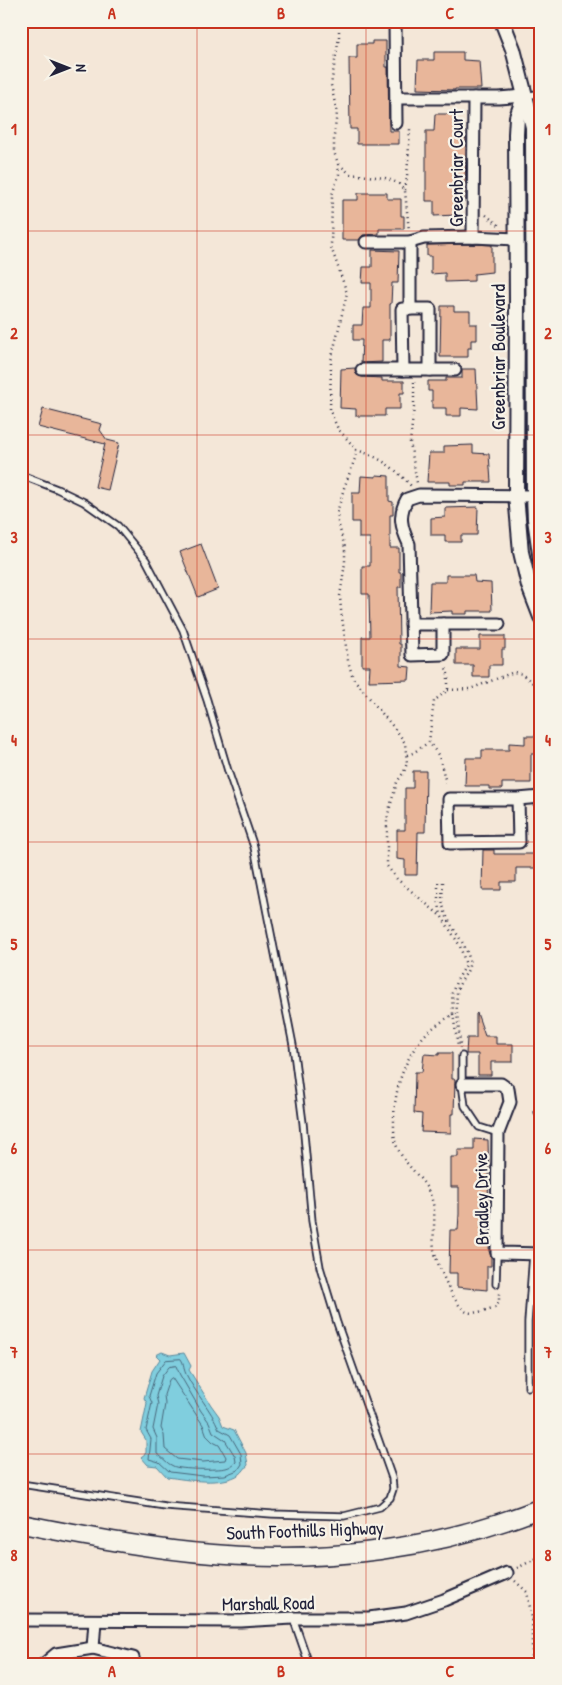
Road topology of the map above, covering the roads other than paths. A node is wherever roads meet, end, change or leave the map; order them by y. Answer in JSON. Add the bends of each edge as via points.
{"nodes":[{"id":1,"x":395,"y":21,"type":"edge"},
{"id":2,"x":502,"y":21,"type":"edge"},
{"id":3,"x":541,"y":93,"type":"edge"},
{"id":4,"x":524,"y":96,"type":"junction"},
{"id":5,"x":397,"y":98,"type":"junction"},
{"id":6,"x":474,"y":98,"type":"junction"},
{"id":7,"x":396,"y":123,"type":"road end"},
{"id":8,"x":473,"y":237,"type":"junction"},
{"id":9,"x":517,"y":239,"type":"junction"},
{"id":10,"x":366,"y":242,"type":"dead end"},
{"id":11,"x":410,"y":242,"type":"junction"},
{"id":12,"x":410,"y":308,"type":"junction"},
{"id":13,"x":362,"y":370,"type":"dead end"},
{"id":14,"x":408,"y":370,"type":"junction"},
{"id":15,"x":430,"y":370,"type":"junction"},
{"id":16,"x":455,"y":370,"type":"dead end"},
{"id":17,"x":21,"y":475,"type":"edge"},
{"id":18,"x":516,"y":495,"type":"junction"},
{"id":19,"x":534,"y":496,"type":"junction"},
{"id":20,"x":541,"y":560,"type":"edge"},
{"id":21,"x":541,"y":617,"type":"edge"},
{"id":22,"x":412,"y":624,"type":"junction"},
{"id":23,"x":443,"y":624,"type":"junction"},
{"id":24,"x":499,"y":624,"type":"dead end"},
{"id":25,"x":541,"y":797,"type":"edge"},
{"id":26,"x":518,"y":800,"type":"junction"},
{"id":27,"x":462,"y":1056,"type":"dead end"},
{"id":28,"x":462,"y":1084,"type":"junction"},
{"id":29,"x":498,"y":1133,"type":"junction"},
{"id":30,"x":497,"y":1253,"type":"junction"},
{"id":31,"x":537,"y":1254,"type":"edge"},
{"id":32,"x":496,"y":1284,"type":"road end"},
{"id":33,"x":528,"y":1387,"type":"dead end"},
{"id":34,"x":21,"y":1484,"type":"edge"},
{"id":35,"x":541,"y":1508,"type":"edge"},
{"id":36,"x":21,"y":1524,"type":"edge"},
{"id":37,"x":507,"y":1573,"type":"road end"},
{"id":38,"x":293,"y":1618,"type":"junction"},
{"id":39,"x":21,"y":1620,"type":"edge"},
{"id":40,"x":95,"y":1621,"type":"junction"},
{"id":41,"x":93,"y":1648,"type":"junction"},
{"id":42,"x":44,"y":1664,"type":"edge"},
{"id":43,"x":134,"y":1664,"type":"edge"},
{"id":44,"x":309,"y":1664,"type":"edge"}],
"edges":[{"from":1,"to":5,"type":"street"},
{"from":2,"to":4,"type":"street","name":"Greenbriar Boulevard","via":[[513,49]]},
{"from":3,"to":4,"type":"lane"},
{"from":4,"to":6,"type":"street","name":"Greenbriar Court"},
{"from":4,"to":9,"type":"street","name":"Greenbriar Boulevard","via":[[517,117],[516,134]]},
{"from":4,"to":19,"type":"street","name":"Greenbriar Boulevard","via":[[533,128]]},
{"from":5,"to":6,"type":"street","name":"Greenbriar Court"},
{"from":5,"to":7,"type":"street"},
{"from":6,"to":8,"type":"street","name":"Greenbriar Court"},
{"from":8,"to":9,"type":"street","name":"Greenbriar Court"},
{"from":8,"to":11,"type":"street","name":"Greenbriar Court","via":[[424,238]]},
{"from":9,"to":18,"type":"street","name":"Greenbriar Boulevard"},
{"from":10,"to":11,"type":"street","name":"Greenbriar Court"},
{"from":11,"to":12,"type":"street"},
{"from":12,"to":14,"type":"street","via":[[402,308]]},
{"from":12,"to":15,"type":"street","via":[[430,308]]},
{"from":13,"to":14,"type":"street"},
{"from":14,"to":15,"type":"street"},
{"from":15,"to":16,"type":"street"},
{"from":17,"to":34,"type":"lane","via":[[84,502],[118,526],[146,560],[183,630],[254,847],[293,1045],[320,1268],[392,1478],[393,1489],[390,1498],[380,1507],[335,1516],[165,1506]]},
{"from":18,"to":19,"type":"street"},
{"from":18,"to":21,"type":"street","name":"Greenbriar Boulevard","via":[[522,552],[529,586]]},
{"from":18,"to":22,"type":"street","via":[[419,495],[408,499],[402,508],[402,528],[408,544]]},
{"from":19,"to":20,"type":"street","name":"Greenbriar Boulevard","via":[[534,519]]},
{"from":22,"to":23,"type":"street"},
{"from":22,"to":23,"type":"street","via":[[412,655],[443,654]]},
{"from":23,"to":24,"type":"street"},
{"from":25,"to":26,"type":"street"},
{"from":26,"to":26,"type":"street","via":[[519,842],[450,844],[449,799]]},
{"from":27,"to":28,"type":"lane","name":"Bradley Drive"},
{"from":28,"to":29,"type":"lane","name":"Bradley Drive","via":[[465,1106],[479,1127]]},
{"from":28,"to":29,"type":"street","name":"Bradley Drive","via":[[502,1084],[508,1089],[510,1102]]},
{"from":29,"to":30,"type":"street","name":"Bradley Drive"},
{"from":30,"to":31,"type":"street","name":"Bradley Drive"},
{"from":30,"to":32,"type":"lane"},
{"from":31,"to":33,"type":"lane","via":[[528,1322]]},
{"from":35,"to":36,"type":"highway","name":"South Foothills Highway","via":[[467,1533],[390,1549],[284,1556],[172,1550]]},
{"from":37,"to":38,"type":"street","name":"Marshall Road","via":[[406,1613],[369,1618]]},
{"from":38,"to":40,"type":"street","name":"Marshall Road"},
{"from":38,"to":44,"type":"lane"},
{"from":39,"to":40,"type":"street","name":"Marshall Road"},
{"from":40,"to":41,"type":"street"},
{"from":41,"to":42,"type":"street","via":[[56,1654]]},
{"from":41,"to":43,"type":"street","via":[[133,1658]]}]}
